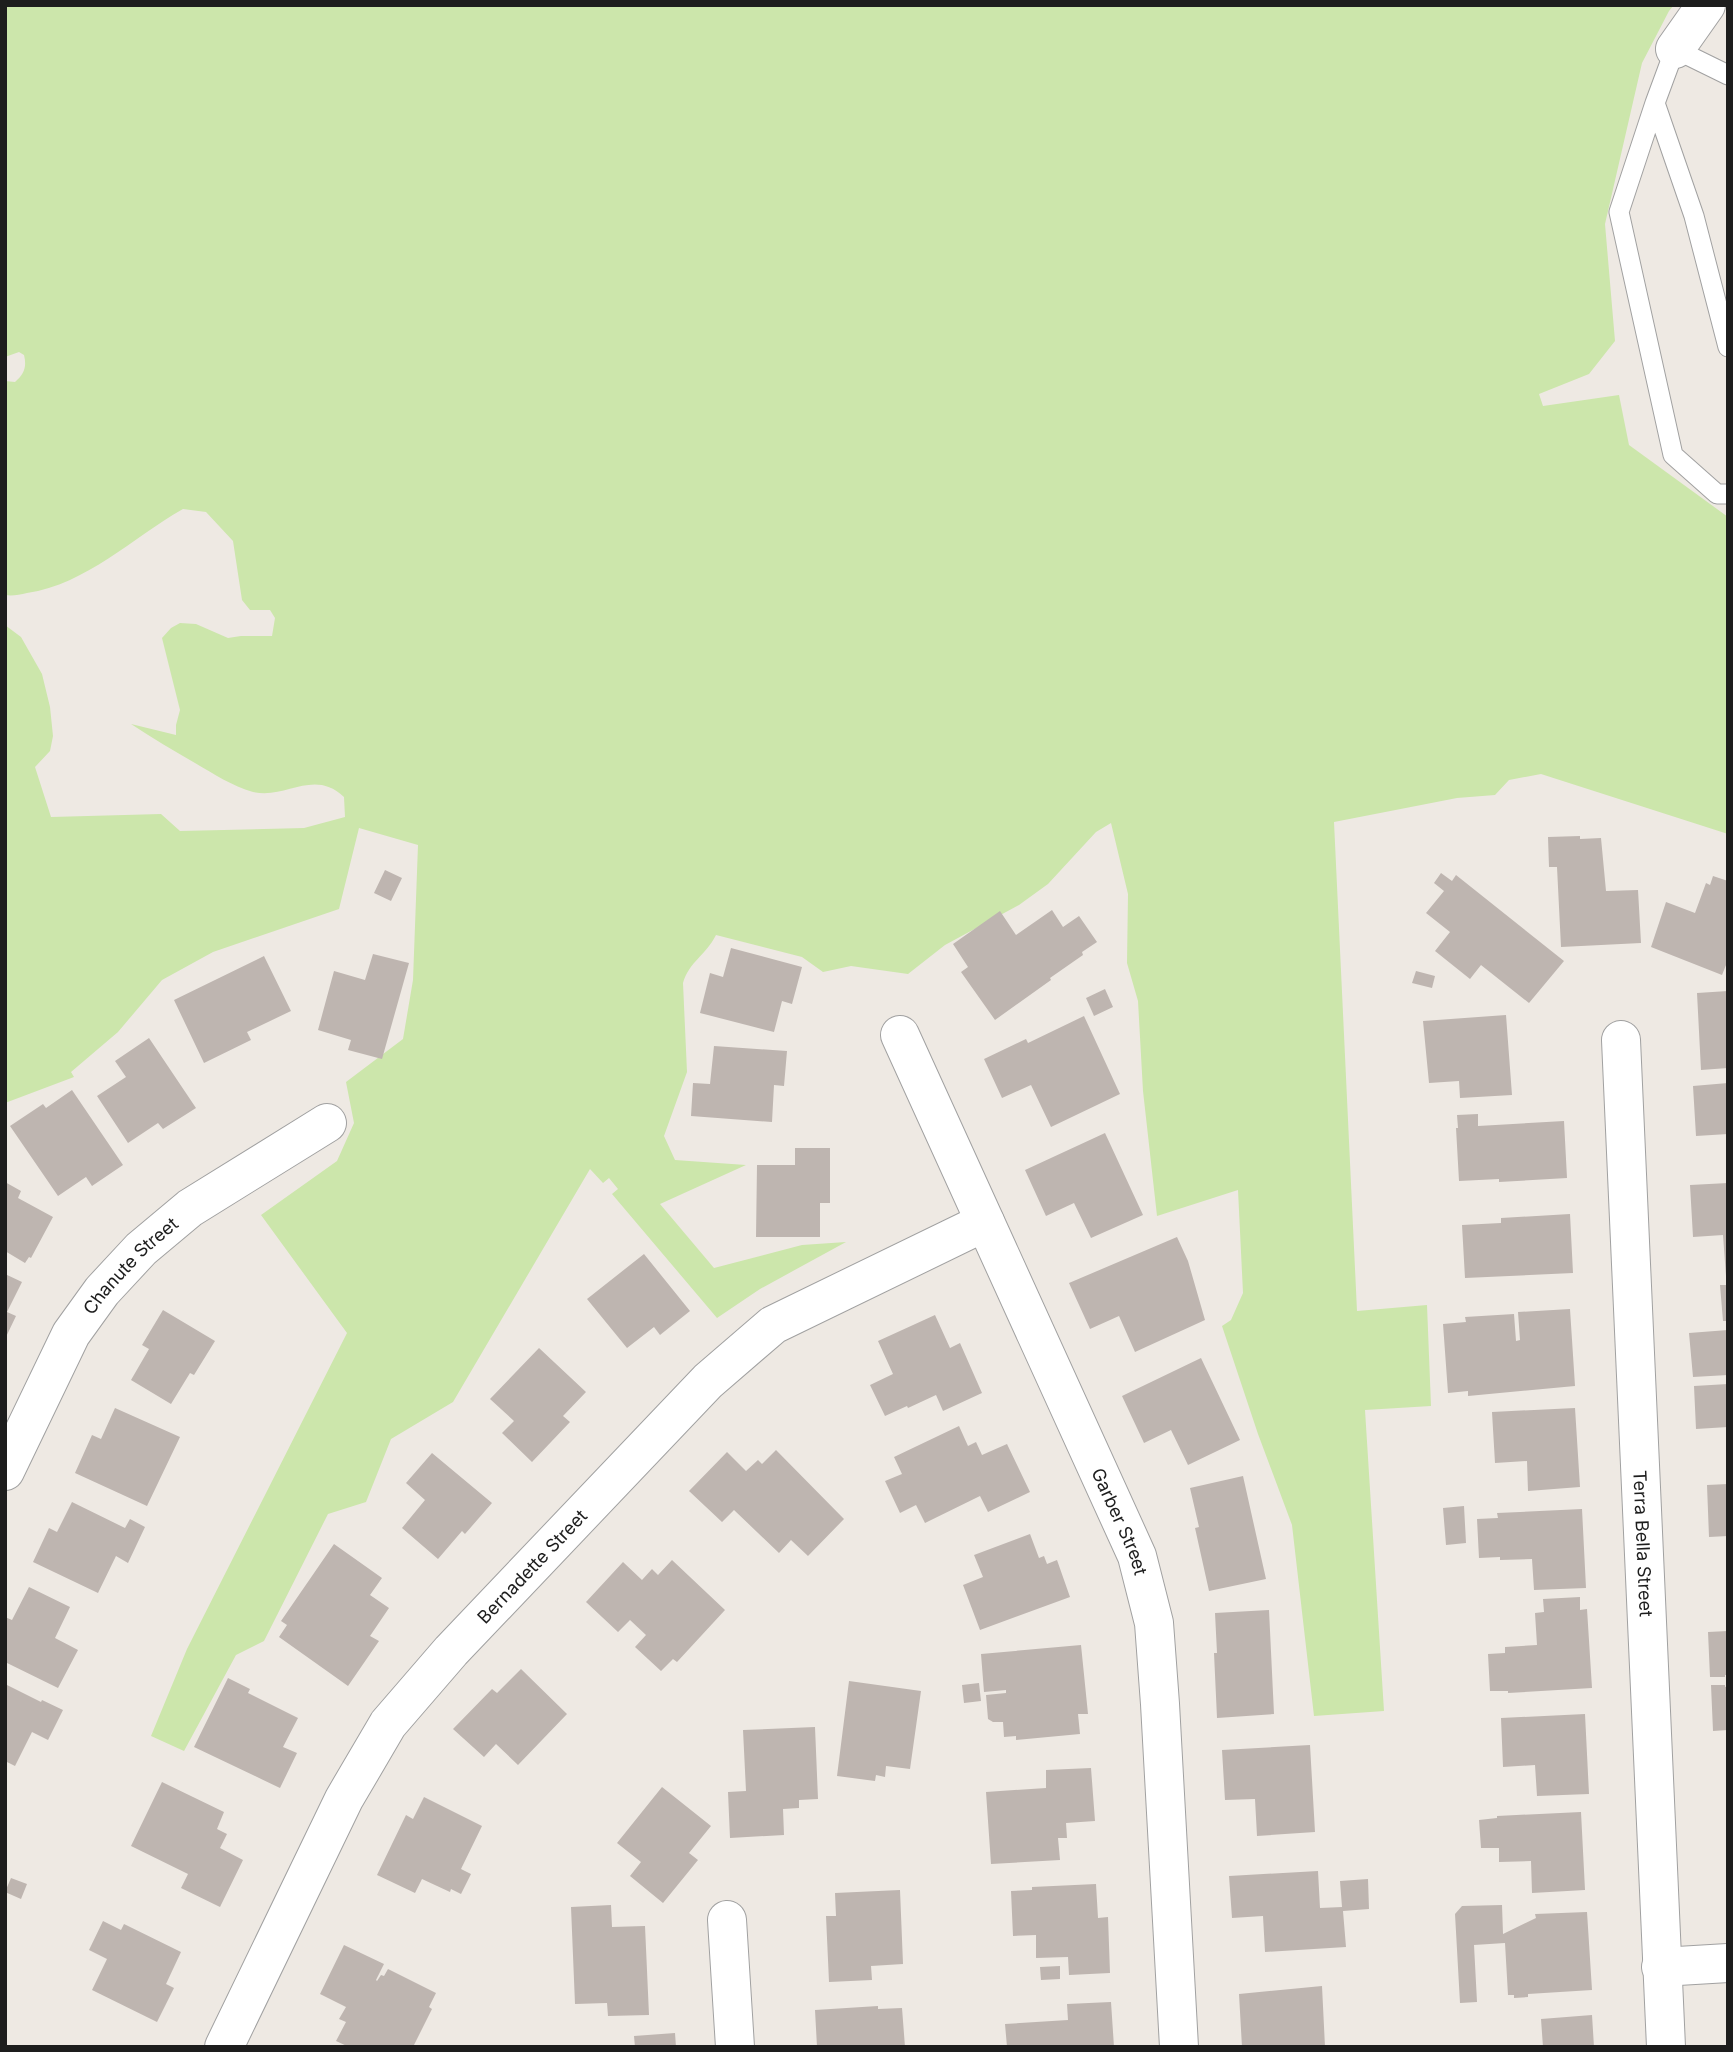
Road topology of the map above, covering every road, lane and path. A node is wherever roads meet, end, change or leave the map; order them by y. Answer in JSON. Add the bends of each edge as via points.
{"nodes":[{"id":1,"x":1706,"y":5,"type":"edge"},
{"id":2,"x":1675,"y":49,"type":"junction"},
{"id":3,"x":1728,"y":75,"type":"edge"},
{"id":4,"x":1655,"y":103,"type":"junction"},
{"id":5,"x":1728,"y":346,"type":"edge"},
{"id":6,"x":1728,"y":494,"type":"edge"},
{"id":7,"x":900,"y":1035,"type":"dead end"},
{"id":8,"x":1621,"y":1040,"type":"dead end"},
{"id":9,"x":327,"y":1123,"type":"dead end"},
{"id":10,"x":985,"y":1222,"type":"junction"},
{"id":11,"x":5,"y":1471,"type":"edge"},
{"id":12,"x":727,"y":1920,"type":"dead end"},
{"id":13,"x":1728,"y":1963,"type":"edge"},
{"id":14,"x":1661,"y":1967,"type":"junction"},
{"id":15,"x":224,"y":2047,"type":"edge"},
{"id":16,"x":735,"y":2047,"type":"edge"},
{"id":17,"x":1180,"y":2047,"type":"edge"},
{"id":18,"x":1666,"y":2047,"type":"edge"}],
"edges":[{"from":1,"to":2,"type":"street"},
{"from":2,"to":3,"type":"lane"},
{"from":2,"to":4,"type":"lane"},
{"from":4,"to":5,"type":"lane","via":[[1693,216]]},
{"from":4,"to":6,"type":"lane","via":[[1619,212],[1673,455],[1717,494]]},
{"from":7,"to":10,"type":"street","name":"Garber Street"},
{"from":8,"to":14,"type":"street","name":"Terra Bella Street"},
{"from":9,"to":11,"type":"street","name":"Chanute Street","via":[[190,1208],[109,1283],[71,1334]]},
{"from":10,"to":15,"type":"street","name":"Bernadette Street","via":[[773,1325],[708,1381],[451,1651],[388,1724],[344,1799]]},
{"from":10,"to":17,"type":"street","name":"Garber Street","via":[[1137,1556],[1154,1623]]},
{"from":12,"to":16,"type":"street"},
{"from":13,"to":14,"type":"street"},
{"from":14,"to":18,"type":"street","name":"Terra Bella Street"}]}
